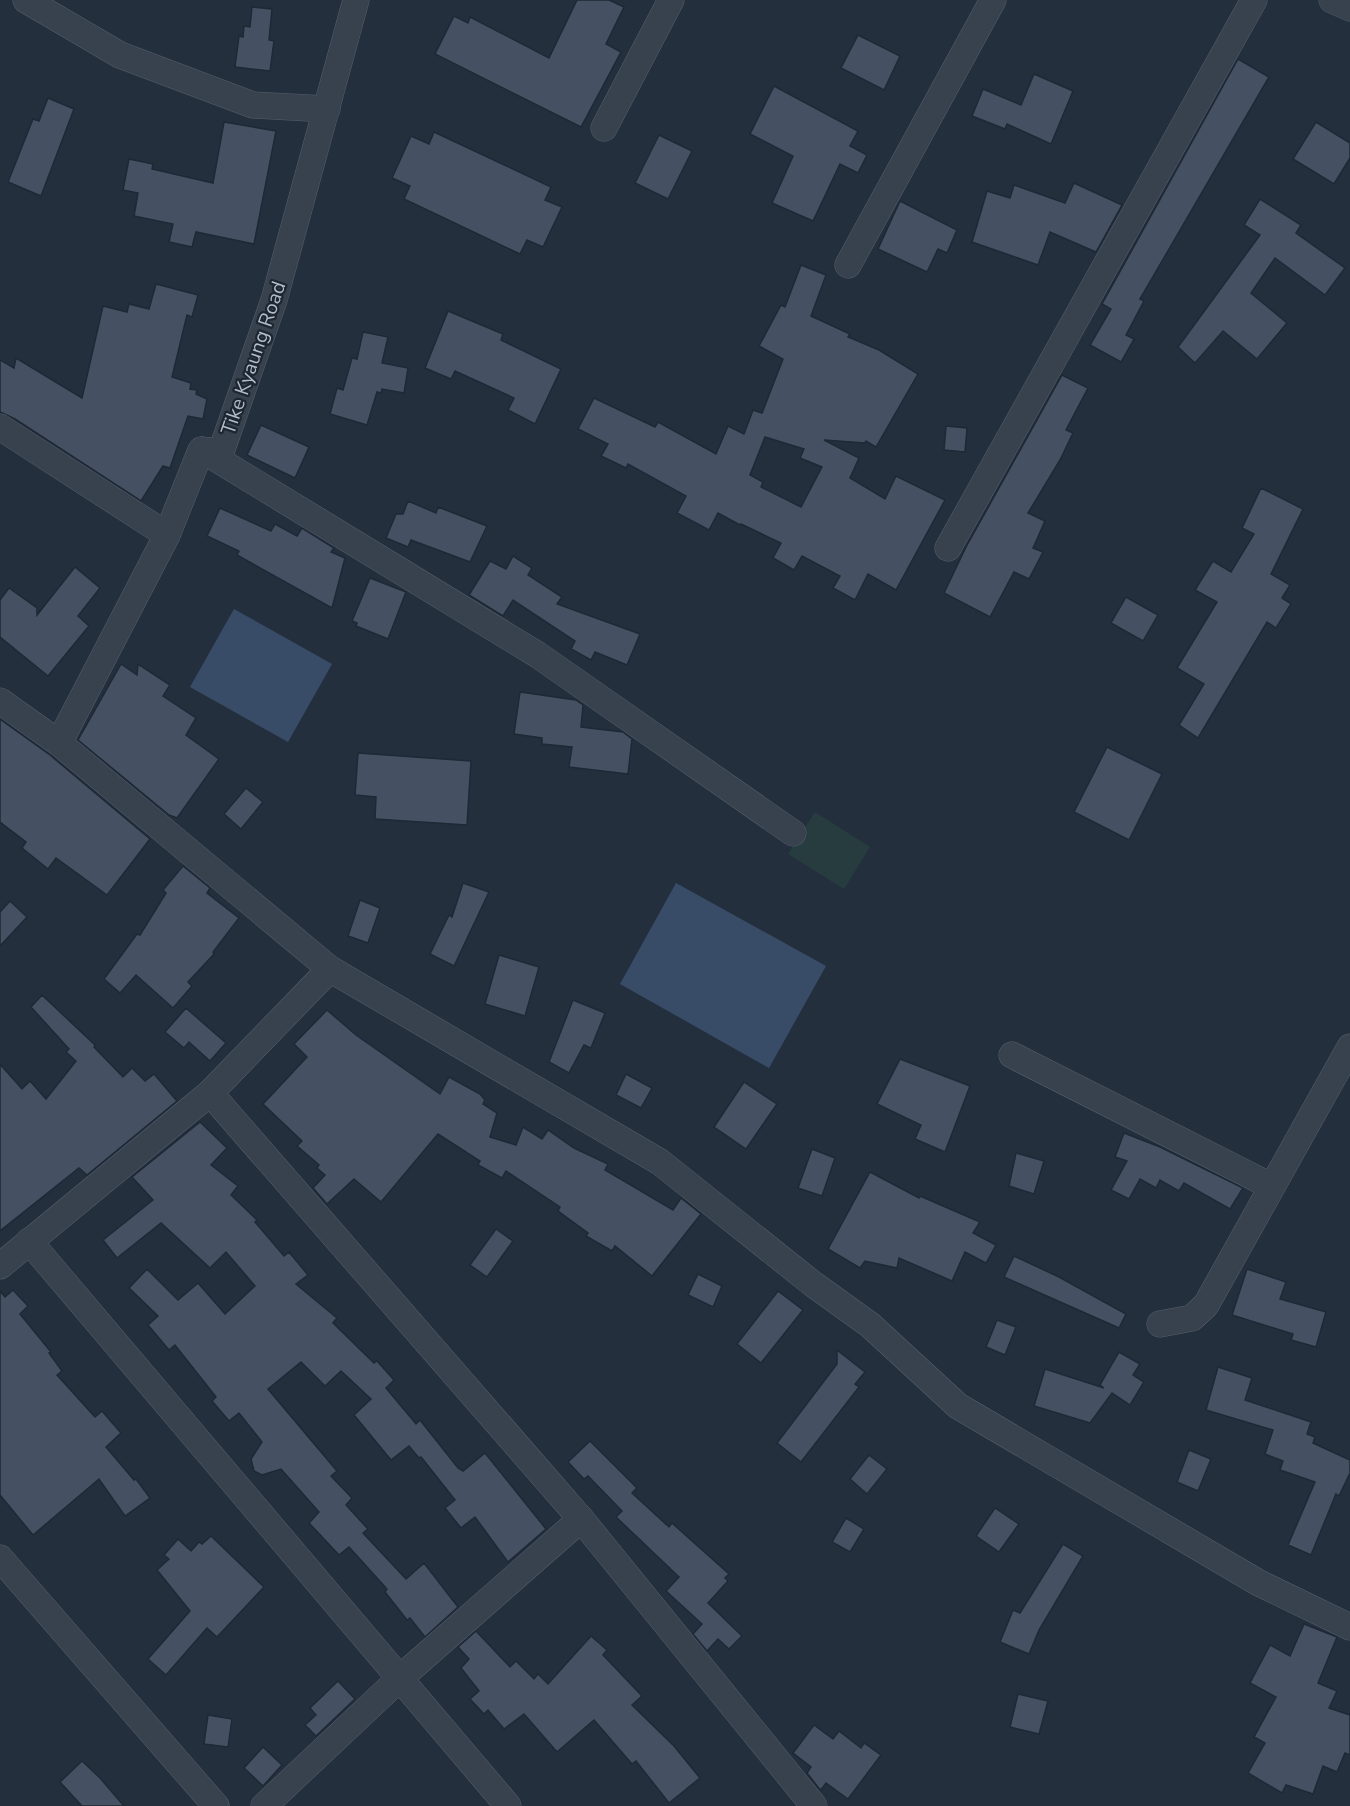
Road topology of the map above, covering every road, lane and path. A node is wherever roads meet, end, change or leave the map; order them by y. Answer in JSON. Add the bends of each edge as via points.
{"nodes":[{"id":1,"x":26,"y":0,"type":"edge"},
{"id":2,"x":356,"y":0,"type":"edge"},
{"id":3,"x":671,"y":0,"type":"edge"},
{"id":4,"x":993,"y":0,"type":"edge"},
{"id":5,"x":1254,"y":0,"type":"edge"},
{"id":6,"x":1332,"y":0,"type":"edge"},
{"id":7,"x":1350,"y":8,"type":"edge"},
{"id":8,"x":327,"y":110,"type":"junction"},
{"id":9,"x":604,"y":128,"type":"dead end"},
{"id":10,"x":848,"y":265,"type":"dead end"},
{"id":11,"x":0,"y":427,"type":"edge"},
{"id":12,"x":201,"y":450,"type":"junction"},
{"id":13,"x":167,"y":535,"type":"junction"},
{"id":14,"x":948,"y":548,"type":"dead end"},
{"id":15,"x":0,"y":701,"type":"edge"},
{"id":16,"x":58,"y":743,"type":"junction"},
{"id":17,"x":793,"y":833,"type":"dead end"},
{"id":18,"x":330,"y":969,"type":"junction"},
{"id":19,"x":1350,"y":1047,"type":"edge"},
{"id":20,"x":1012,"y":1055,"type":"dead end"},
{"id":21,"x":210,"y":1093,"type":"junction"},
{"id":22,"x":1271,"y":1186,"type":"junction"},
{"id":23,"x":29,"y":1240,"type":"junction"},
{"id":24,"x":0,"y":1266,"type":"edge"},
{"id":25,"x":1160,"y":1324,"type":"dead end"},
{"id":26,"x":581,"y":1519,"type":"junction"},
{"id":27,"x":0,"y":1558,"type":"edge"},
{"id":28,"x":1350,"y":1627,"type":"edge"},
{"id":29,"x":399,"y":1679,"type":"junction"},
{"id":30,"x":216,"y":1806,"type":"edge"},
{"id":31,"x":264,"y":1806,"type":"edge"},
{"id":32,"x":508,"y":1806,"type":"edge"},
{"id":33,"x":814,"y":1806,"type":"edge"}],
"edges":[{"from":1,"to":8,"type":"street","via":[[120,55],[253,105]]},
{"from":2,"to":8,"type":"street","name":"Tike Kyaung Road"},
{"from":3,"to":9,"type":"street"},
{"from":4,"to":10,"type":"street"},
{"from":5,"to":14,"type":"street"},
{"from":6,"to":7,"type":"street"},
{"from":8,"to":12,"type":"street","name":"Tike Kyaung Road","via":[[274,300],[221,452]]},
{"from":11,"to":13,"type":"street"},
{"from":12,"to":13,"type":"street","name":"Tike Kyaung Road"},
{"from":12,"to":17,"type":"street","via":[[538,655]]},
{"from":13,"to":16,"type":"street","name":"Tike Kyaung Road"},
{"from":15,"to":16,"type":"street"},
{"from":16,"to":18,"type":"street"},
{"from":18,"to":21,"type":"street"},
{"from":18,"to":28,"type":"street","via":[[660,1162],[870,1325],[958,1406],[1259,1583]]},
{"from":19,"to":22,"type":"street"},
{"from":20,"to":22,"type":"street"},
{"from":21,"to":23,"type":"street"},
{"from":21,"to":26,"type":"street"},
{"from":22,"to":25,"type":"street","via":[[1206,1305],[1192,1318]]},
{"from":23,"to":24,"type":"street"},
{"from":23,"to":29,"type":"street"},
{"from":26,"to":29,"type":"street"},
{"from":26,"to":33,"type":"street"},
{"from":27,"to":30,"type":"street"},
{"from":29,"to":31,"type":"street"},
{"from":29,"to":32,"type":"street"}]}
